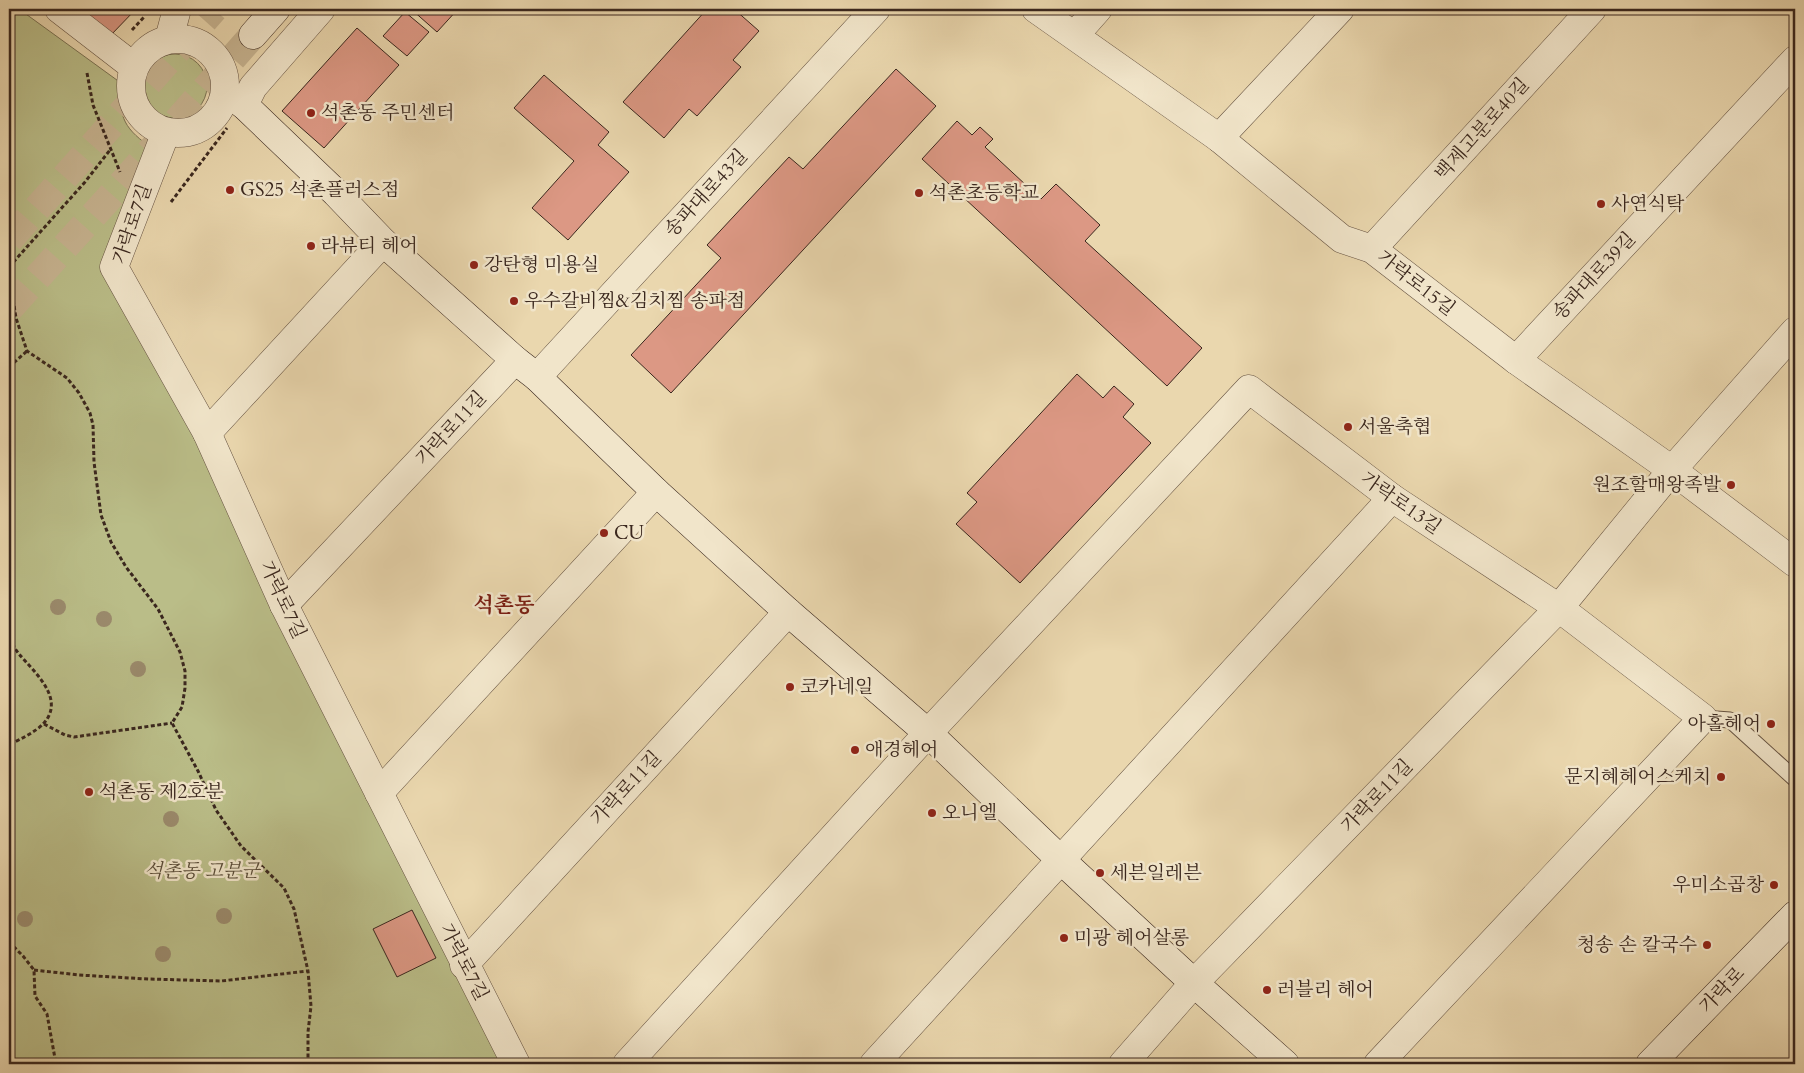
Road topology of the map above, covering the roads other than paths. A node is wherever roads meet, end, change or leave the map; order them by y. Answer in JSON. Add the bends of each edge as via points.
{"nodes":[{"id":1,"x":59,"y":9,"type":"edge"},
{"id":2,"x":177,"y":9,"type":"edge"},
{"id":3,"x":276,"y":9,"type":"edge"},
{"id":4,"x":321,"y":9,"type":"edge"},
{"id":5,"x":876,"y":9,"type":"edge"},
{"id":6,"x":1036,"y":9,"type":"edge"},
{"id":7,"x":1098,"y":9,"type":"edge"},
{"id":8,"x":1340,"y":9,"type":"edge"},
{"id":9,"x":1592,"y":9,"type":"edge"},
{"id":10,"x":253,"y":35,"type":"tunnel mouth"},
{"id":11,"x":1075,"y":35,"type":"junction"},
{"id":12,"x":169,"y":39,"type":"junction"},
{"id":13,"x":1795,"y":60,"type":"edge"},
{"id":14,"x":134,"y":67,"type":"junction"},
{"id":15,"x":234,"y":99,"type":"junction"},
{"id":16,"x":166,"y":132,"type":"junction"},
{"id":17,"x":1219,"y":138,"type":"junction"},
{"id":18,"x":383,"y":242,"type":"junction"},
{"id":19,"x":1372,"y":249,"type":"junction"},
{"id":20,"x":1795,"y":331,"type":"edge"},
{"id":21,"x":515,"y":360,"type":"junction"},
{"id":22,"x":1516,"y":360,"type":"junction"},
{"id":23,"x":537,"y":377,"type":"junction"},
{"id":24,"x":207,"y":433,"type":"junction"},
{"id":25,"x":1672,"y":470,"type":"junction"},
{"id":26,"x":656,"y":492,"type":"junction"},
{"id":27,"x":1392,"y":498,"type":"junction"},
{"id":28,"x":1795,"y":563,"type":"edge"},
{"id":29,"x":284,"y":605,"type":"junction"},
{"id":30,"x":1559,"y":608,"type":"junction"},
{"id":31,"x":788,"y":612,"type":"junction"},
{"id":32,"x":1704,"y":718,"type":"junction"},
{"id":33,"x":928,"y":732,"type":"junction"},
{"id":34,"x":1795,"y":779,"type":"edge"},
{"id":35,"x":379,"y":793,"type":"junction"},
{"id":36,"x":1062,"y":861,"type":"junction"},
{"id":37,"x":1795,"y":915,"type":"edge"},
{"id":38,"x":464,"y":964,"type":"junction"},
{"id":39,"x":1194,"y":983,"type":"junction"},
{"id":40,"x":630,"y":1063,"type":"edge"},
{"id":41,"x":516,"y":1064,"type":"edge"},
{"id":42,"x":874,"y":1064,"type":"edge"},
{"id":43,"x":1123,"y":1064,"type":"edge"},
{"id":44,"x":1285,"y":1064,"type":"edge"},
{"id":45,"x":1378,"y":1064,"type":"edge"},
{"id":46,"x":1650,"y":1064,"type":"edge"}],
"edges":[{"from":1,"to":14,"type":"street"},
{"from":2,"to":12,"type":"street"},
{"from":3,"to":10,"type":"street"},
{"from":4,"to":15,"type":"street","via":[[253,87]]},
{"from":5,"to":23,"type":"street","name":"송파대로43길"},
{"from":6,"to":11,"type":"street","name":"가락로15길"},
{"from":7,"to":11,"type":"street"},
{"from":8,"to":17,"type":"street"},
{"from":9,"to":19,"type":"street","name":"백제고분로40길"},
{"from":11,"to":17,"type":"street","name":"가락로15길"},
{"from":12,"to":14,"type":"street","via":[[155,44]]},
{"from":12,"to":15,"type":"street","via":[[198,43],[210,51],[220,63]]},
{"from":13,"to":22,"type":"street","name":"송파대로39길"},
{"from":14,"to":16,"type":"street","via":[[130,83],[132,99],[140,114]]},
{"from":15,"to":16,"type":"street","via":[[220,106],[211,119],[198,128]]},
{"from":15,"to":18,"type":"street","via":[[336,193]]},
{"from":16,"to":24,"type":"street","name":"가락로7길","via":[[114,267]]},
{"from":17,"to":19,"type":"street","name":"가락로15길","via":[[1342,239]]},
{"from":18,"to":21,"type":"street"},
{"from":18,"to":24,"type":"street"},
{"from":19,"to":22,"type":"street","name":"가락로15길"},
{"from":20,"to":25,"type":"street"},
{"from":21,"to":23,"type":"street"},
{"from":21,"to":29,"type":"street","name":"가락로11길"},
{"from":22,"to":25,"type":"street","name":"가락로15길"},
{"from":23,"to":26,"type":"street"},
{"from":24,"to":29,"type":"street","name":"가락로7길"},
{"from":25,"to":28,"type":"street","name":"가락로15길"},
{"from":25,"to":30,"type":"street"},
{"from":26,"to":31,"type":"street"},
{"from":26,"to":35,"type":"street"},
{"from":27,"to":30,"type":"street","name":"가락로13길"},
{"from":27,"to":33,"type":"street","name":"가락로13길","via":[[1249,389]]},
{"from":27,"to":36,"type":"street"},
{"from":29,"to":35,"type":"street","name":"가락로7길"},
{"from":30,"to":32,"type":"street","name":"가락로13길"},
{"from":30,"to":39,"type":"street","name":"가락로11길"},
{"from":31,"to":33,"type":"street"},
{"from":31,"to":38,"type":"street","name":"가락로11길"},
{"from":32,"to":34,"type":"lane","via":[[1730,720]]},
{"from":32,"to":45,"type":"street"},
{"from":33,"to":36,"type":"street"},
{"from":33,"to":40,"type":"street"},
{"from":35,"to":38,"type":"street","name":"가락로7길"},
{"from":36,"to":39,"type":"street"},
{"from":36,"to":42,"type":"street"},
{"from":37,"to":46,"type":"street","name":"가락로"},
{"from":38,"to":41,"type":"street","name":"가락로7길"},
{"from":39,"to":43,"type":"street","name":"가락로11길"},
{"from":39,"to":44,"type":"street"}]}
